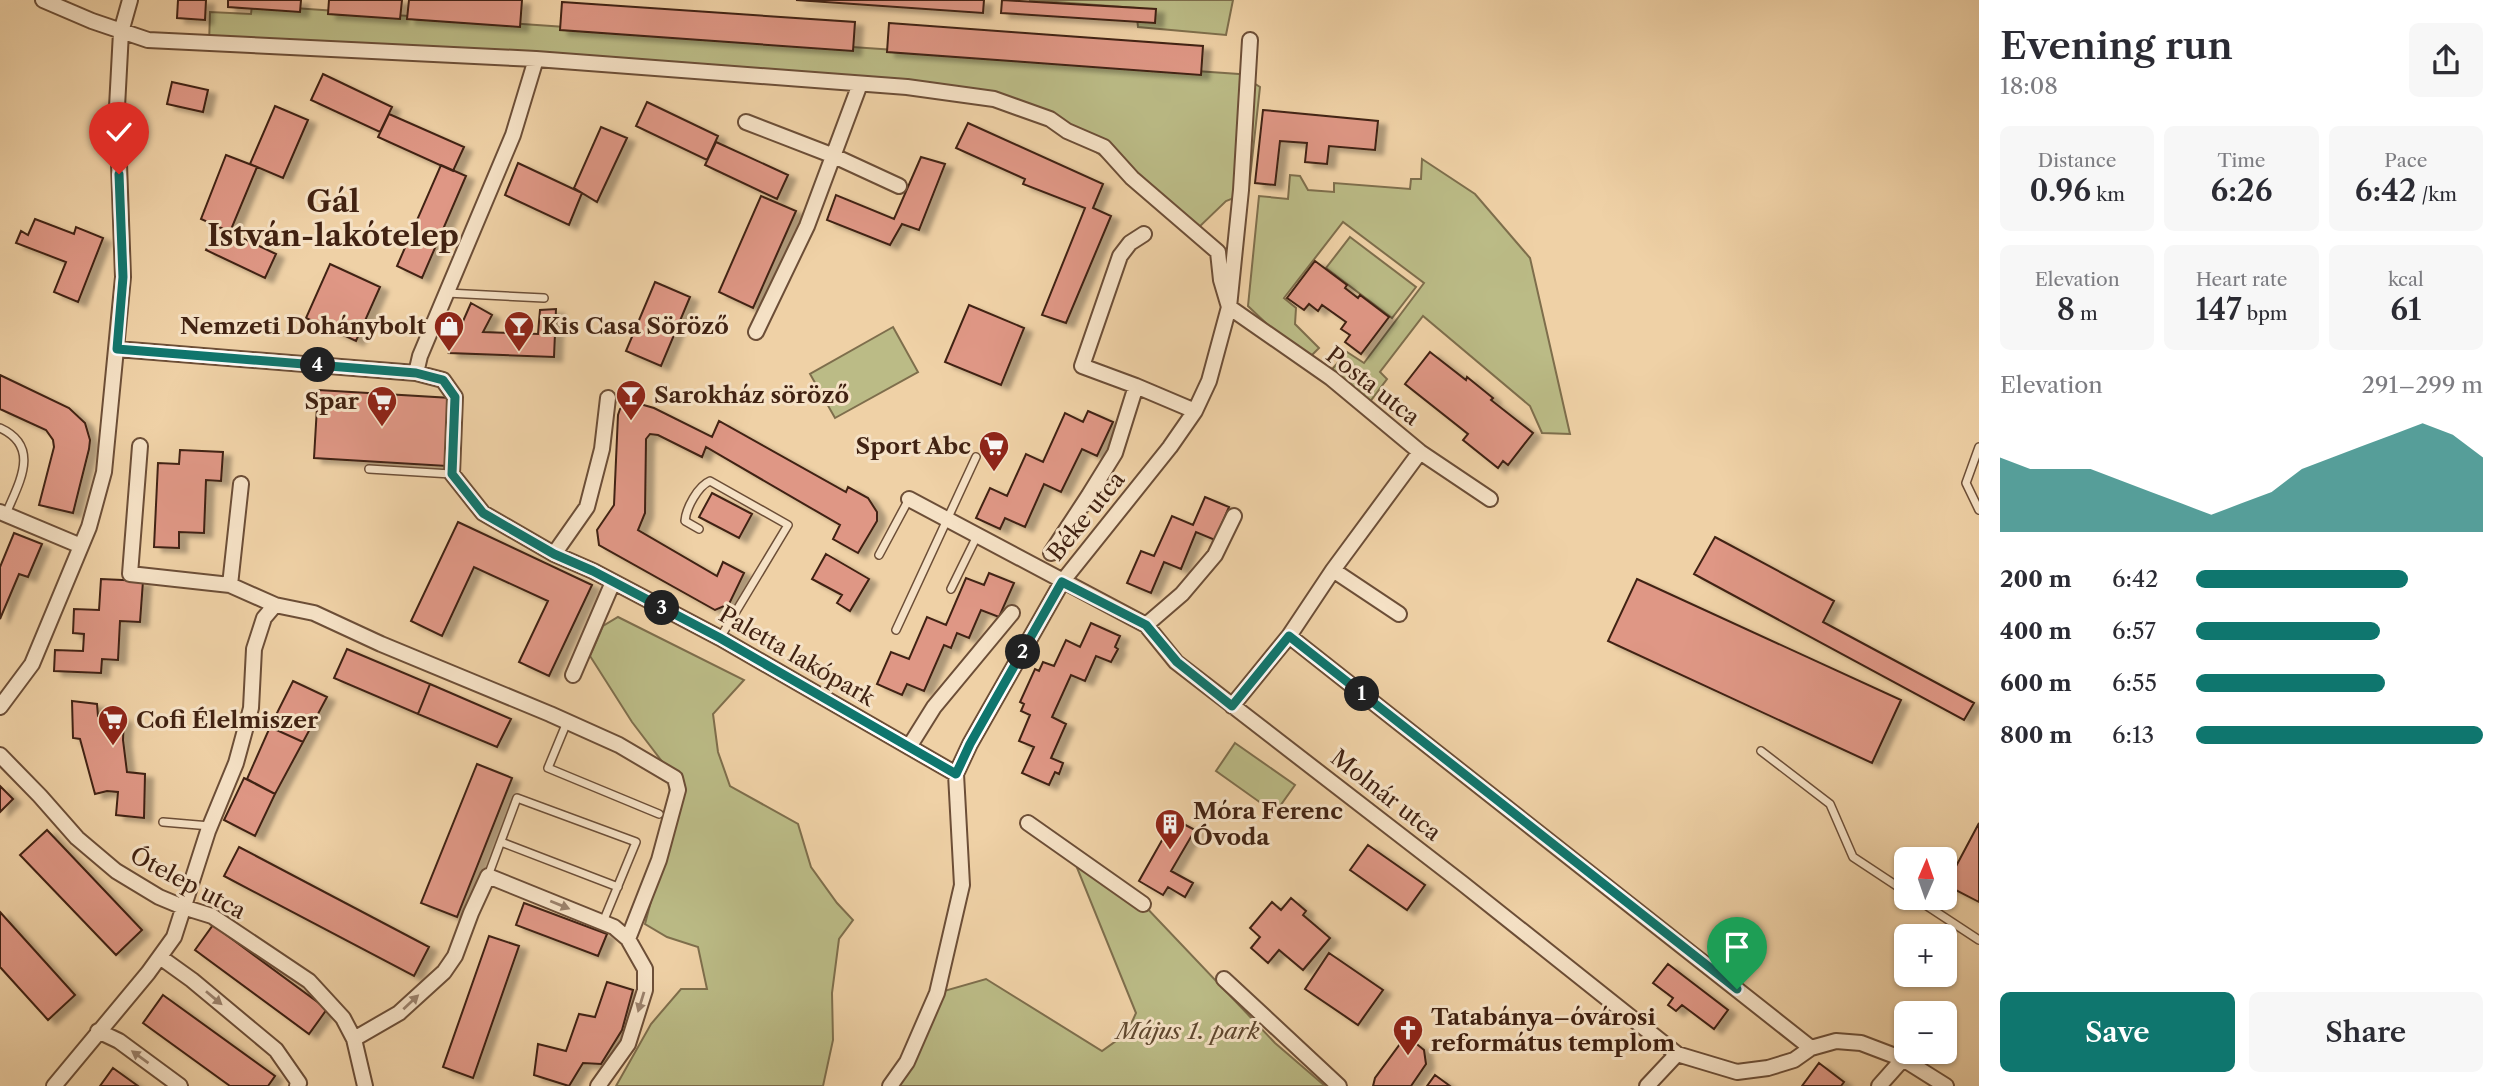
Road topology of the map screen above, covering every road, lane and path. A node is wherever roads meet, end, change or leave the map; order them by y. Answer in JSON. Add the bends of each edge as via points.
{"nodes":[{"id":1,"x":43,"y":0,"type":"edge"},
{"id":2,"x":130,"y":0,"type":"edge"},
{"id":3,"x":121,"y":32,"type":"junction"},
{"id":4,"x":1250,"y":40,"type":"dead end"},
{"id":5,"x":536,"y":59,"type":"junction"},
{"id":6,"x":860,"y":84,"type":"junction"},
{"id":7,"x":746,"y":122,"type":"dead end"},
{"id":8,"x":834,"y":156,"type":"junction"},
{"id":9,"x":899,"y":186,"type":"dead end"},
{"id":10,"x":1144,"y":234,"type":"dead end"},
{"id":11,"x":447,"y":293,"type":"junction"},
{"id":12,"x":544,"y":298,"type":"dead end"},
{"id":13,"x":1229,"y":307,"type":"junction"},
{"id":14,"x":756,"y":332,"type":"dead end"},
{"id":15,"x":117,"y":349,"type":"junction"},
{"id":16,"x":416,"y":373,"type":"junction"},
{"id":17,"x":1136,"y":386,"type":"junction"},
{"id":18,"x":608,"y":398,"type":"dead end"},
{"id":19,"x":1195,"y":411,"type":"junction"},
{"id":20,"x":0,"y":428,"type":"edge"},
{"id":21,"x":140,"y":446,"type":"dead end"},
{"id":22,"x":1979,"y":447,"type":"edge"},
{"id":23,"x":1420,"y":452,"type":"junction"},
{"id":24,"x":976,"y":457,"type":"dead end"},
{"id":25,"x":369,"y":470,"type":"dead end"},
{"id":26,"x":452,"y":474,"type":"junction"},
{"id":27,"x":241,"y":484,"type":"dead end"},
{"id":28,"x":909,"y":499,"type":"joint"},
{"id":29,"x":1490,"y":499,"type":"dead end"},
{"id":30,"x":1979,"y":510,"type":"edge"},
{"id":31,"x":3,"y":514,"type":"edge"},
{"id":32,"x":1234,"y":516,"type":"dead end"},
{"id":33,"x":946,"y":520,"type":"junction"},
{"id":34,"x":699,"y":529,"type":"dead end"},
{"id":35,"x":978,"y":536,"type":"junction"},
{"id":36,"x":81,"y":545,"type":"junction"},
{"id":37,"x":1051,"y":553,"type":"dead end"},
{"id":38,"x":554,"y":554,"type":"junction"},
{"id":39,"x":879,"y":555,"type":"dead end"},
{"id":40,"x":1333,"y":570,"type":"junction"},
{"id":41,"x":613,"y":582,"type":"junction"},
{"id":42,"x":1062,"y":582,"type":"junction"},
{"id":43,"x":230,"y":585,"type":"junction"},
{"id":44,"x":951,"y":589,"type":"dead end"},
{"id":45,"x":275,"y":605,"type":"junction"},
{"id":46,"x":1012,"y":613,"type":"dead end"},
{"id":47,"x":1399,"y":614,"type":"dead end"},
{"id":48,"x":1146,"y":625,"type":"junction"},
{"id":49,"x":896,"y":630,"type":"dead end"},
{"id":50,"x":1289,"y":636,"type":"junction"},
{"id":51,"x":720,"y":638,"type":"junction"},
{"id":52,"x":573,"y":675,"type":"dead end"},
{"id":53,"x":1232,"y":706,"type":"junction"},
{"id":54,"x":0,"y":708,"type":"edge"},
{"id":55,"x":567,"y":721,"type":"junction"},
{"id":56,"x":909,"y":747,"type":"junction"},
{"id":57,"x":1761,"y":751,"type":"dead end"},
{"id":58,"x":0,"y":755,"type":"edge"},
{"id":59,"x":956,"y":774,"type":"junction"},
{"id":60,"x":659,"y":814,"type":"dead end"},
{"id":61,"x":163,"y":822,"type":"dead end"},
{"id":62,"x":1028,"y":823,"type":"dead end"},
{"id":63,"x":210,"y":826,"type":"junction"},
{"id":64,"x":501,"y":842,"type":"junction"},
{"id":65,"x":488,"y":876,"type":"junction"},
{"id":66,"x":1894,"y":883,"type":"edge"},
{"id":67,"x":618,"y":887,"type":"junction"},
{"id":68,"x":1143,"y":904,"type":"dead end"},
{"id":69,"x":183,"y":907,"type":"junction"},
{"id":70,"x":1933,"y":910,"type":"edge"},
{"id":71,"x":603,"y":922,"type":"junction"},
{"id":72,"x":628,"y":939,"type":"junction"},
{"id":73,"x":1979,"y":940,"type":"edge"},
{"id":74,"x":160,"y":957,"type":"junction"},
{"id":75,"x":1224,"y":979,"type":"dead end"},
{"id":76,"x":98,"y":1031,"type":"junction"},
{"id":77,"x":354,"y":1039,"type":"junction"},
{"id":78,"x":1811,"y":1048,"type":"junction"},
{"id":79,"x":1678,"y":1054,"type":"junction"},
{"id":80,"x":1894,"y":1055,"type":"edge"},
{"id":81,"x":1899,"y":1064,"type":"edge"},
{"id":82,"x":1911,"y":1064,"type":"edge"},
{"id":83,"x":54,"y":1086,"type":"edge"},
{"id":84,"x":180,"y":1086,"type":"edge"},
{"id":85,"x":297,"y":1086,"type":"edge"},
{"id":86,"x":365,"y":1086,"type":"edge"},
{"id":87,"x":598,"y":1086,"type":"edge"},
{"id":88,"x":890,"y":1086,"type":"edge"},
{"id":89,"x":1339,"y":1086,"type":"edge"},
{"id":90,"x":1647,"y":1086,"type":"edge"},
{"id":91,"x":1879,"y":1086,"type":"edge"},
{"id":92,"x":1946,"y":1086,"type":"edge"}],
"edges":[{"from":1,"to":3,"type":"street"},
{"from":2,"to":3,"type":"street"},
{"from":3,"to":5,"type":"street","via":[[148,40],[209,45]]},
{"from":3,"to":15,"type":"street","via":[[117,142],[123,277]]},
{"from":4,"to":13,"type":"street","name":"Béke utca"},
{"from":5,"to":6,"type":"street"},
{"from":5,"to":11,"type":"street","via":[[513,135]]},
{"from":6,"to":8,"type":"street"},
{"from":6,"to":13,"type":"street","via":[[994,99],[1050,119],[1104,147],[1132,178],[1218,252]]},
{"from":7,"to":8,"type":"street"},
{"from":8,"to":9,"type":"street"},
{"from":8,"to":14,"type":"street","via":[[807,226]]},
{"from":10,"to":17,"type":"street","via":[[1120,256],[1082,366]]},
{"from":11,"to":12,"type":"lane"},
{"from":11,"to":16,"type":"street"},
{"from":13,"to":19,"type":"street","name":"Béke utca","via":[[1209,381]]},
{"from":13,"to":23,"type":"street","name":"Posta utca","via":[[1331,378]]},
{"from":15,"to":16,"type":"street"},
{"from":15,"to":36,"type":"street","via":[[104,472]]},
{"from":16,"to":26,"type":"street","via":[[443,380],[455,397]]},
{"from":17,"to":19,"type":"street"},
{"from":17,"to":37,"type":"street","via":[[1115,453]]},
{"from":18,"to":38,"type":"street","via":[[587,506]]},
{"from":19,"to":42,"type":"street","name":"Béke utca"},
{"from":20,"to":31,"type":"lane","via":[[22,446],[25,463]]},
{"from":21,"to":43,"type":"street","via":[[130,574]]},
{"from":22,"to":30,"type":"lane","via":[[1966,483]]},
{"from":23,"to":29,"type":"street","name":"Posta utca"},
{"from":23,"to":40,"type":"street"},
{"from":24,"to":33,"type":"lane"},
{"from":25,"to":26,"type":"lane"},
{"from":26,"to":38,"type":"street","name":"Paletta lakópark","via":[[483,513]]},
{"from":27,"to":43,"type":"street"},
{"from":28,"to":33,"type":"street","name":"Molnár utca"},
{"from":28,"to":39,"type":"lane"},
{"from":31,"to":36,"type":"street"},
{"from":32,"to":48,"type":"street","via":[[1215,555],[1182,594]]},
{"from":33,"to":35,"type":"street","name":"Molnár utca"},
{"from":33,"to":49,"type":"lane"},
{"from":34,"to":51,"type":"lane","via":[[685,521],[685,515],[703,484],[710,481],[788,526]]},
{"from":35,"to":42,"type":"street","name":"Molnár utca"},
{"from":35,"to":44,"type":"lane"},
{"from":36,"to":54,"type":"street","via":[[32,664]]},
{"from":38,"to":41,"type":"street","name":"Paletta lakópark"},
{"from":40,"to":47,"type":"street"},
{"from":40,"to":50,"type":"street"},
{"from":41,"to":51,"type":"street","name":"Paletta lakópark"},
{"from":41,"to":52,"type":"street"},
{"from":42,"to":48,"type":"street","name":"Molnár utca"},
{"from":42,"to":59,"type":"street","name":"Béke utca"},
{"from":43,"to":45,"type":"street"},
{"from":45,"to":55,"type":"street","via":[[314,613]]},
{"from":45,"to":63,"type":"street","via":[[264,618],[254,649],[251,708],[236,763]]},
{"from":46,"to":56,"type":"street","via":[[934,707]]},
{"from":48,"to":53,"type":"street","name":"Molnár utca","via":[[1177,662]]},
{"from":50,"to":53,"type":"street"},
{"from":50,"to":78,"type":"street"},
{"from":51,"to":56,"type":"street","name":"Paletta lakópark"},
{"from":53,"to":79,"type":"street","name":"Molnár utca"},
{"from":55,"to":60,"type":"lane","via":[[548,768]]},
{"from":55,"to":72,"type":"street","via":[[675,778],[678,790],[659,860]]},
{"from":56,"to":59,"type":"street","name":"Paletta lakópark"},
{"from":57,"to":66,"type":"lane","via":[[1830,804],[1853,857]]},
{"from":58,"to":69,"type":"street","name":"Ótelep utca","via":[[78,838],[116,871]]},
{"from":59,"to":88,"type":"street","name":"Béke utca","via":[[962,885],[937,993],[907,1062]]},
{"from":61,"to":63,"type":"lane"},
{"from":62,"to":68,"type":"street"},
{"from":63,"to":69,"type":"street"},
{"from":64,"to":65,"type":"lane"},
{"from":64,"to":67,"type":"lane"},
{"from":64,"to":67,"type":"lane","via":[[517,798],[636,842]]},
{"from":65,"to":71,"type":"street","one_way":true},
{"from":77,"to":65,"type":"street","one_way":true,"via":[[399,1013],[444,972],[456,956]]},
{"from":67,"to":71,"type":"lane"},
{"from":69,"to":74,"type":"street","via":[[174,937]]},
{"from":69,"to":77,"type":"street","name":"Ótelep utca","via":[[212,916],[309,981],[343,1018]]},
{"from":70,"to":73,"type":"lane"},
{"from":71,"to":72,"type":"street"},
{"from":72,"to":87,"type":"street","one_way":true,"via":[[645,969],[645,990],[628,1044]]},
{"from":74,"to":76,"type":"street"},
{"from":74,"to":85,"type":"street","one_way":true,"via":[[276,1050]]},
{"from":75,"to":89,"type":"street"},
{"from":76,"to":83,"type":"street"},
{"from":84,"to":76,"type":"street","one_way":true},
{"from":77,"to":86,"type":"street","name":"Ótelep utca"},
{"from":78,"to":79,"type":"street","name":"Molnár utca","via":[[1794,1060],[1737,1072]]},
{"from":78,"to":80,"type":"street","name":"Molnár utca","via":[[1836,1041],[1861,1042]]},
{"from":79,"to":90,"type":"street"},
{"from":81,"to":91,"type":"street"},
{"from":82,"to":92,"type":"street","name":"Molnár utca"}]}
